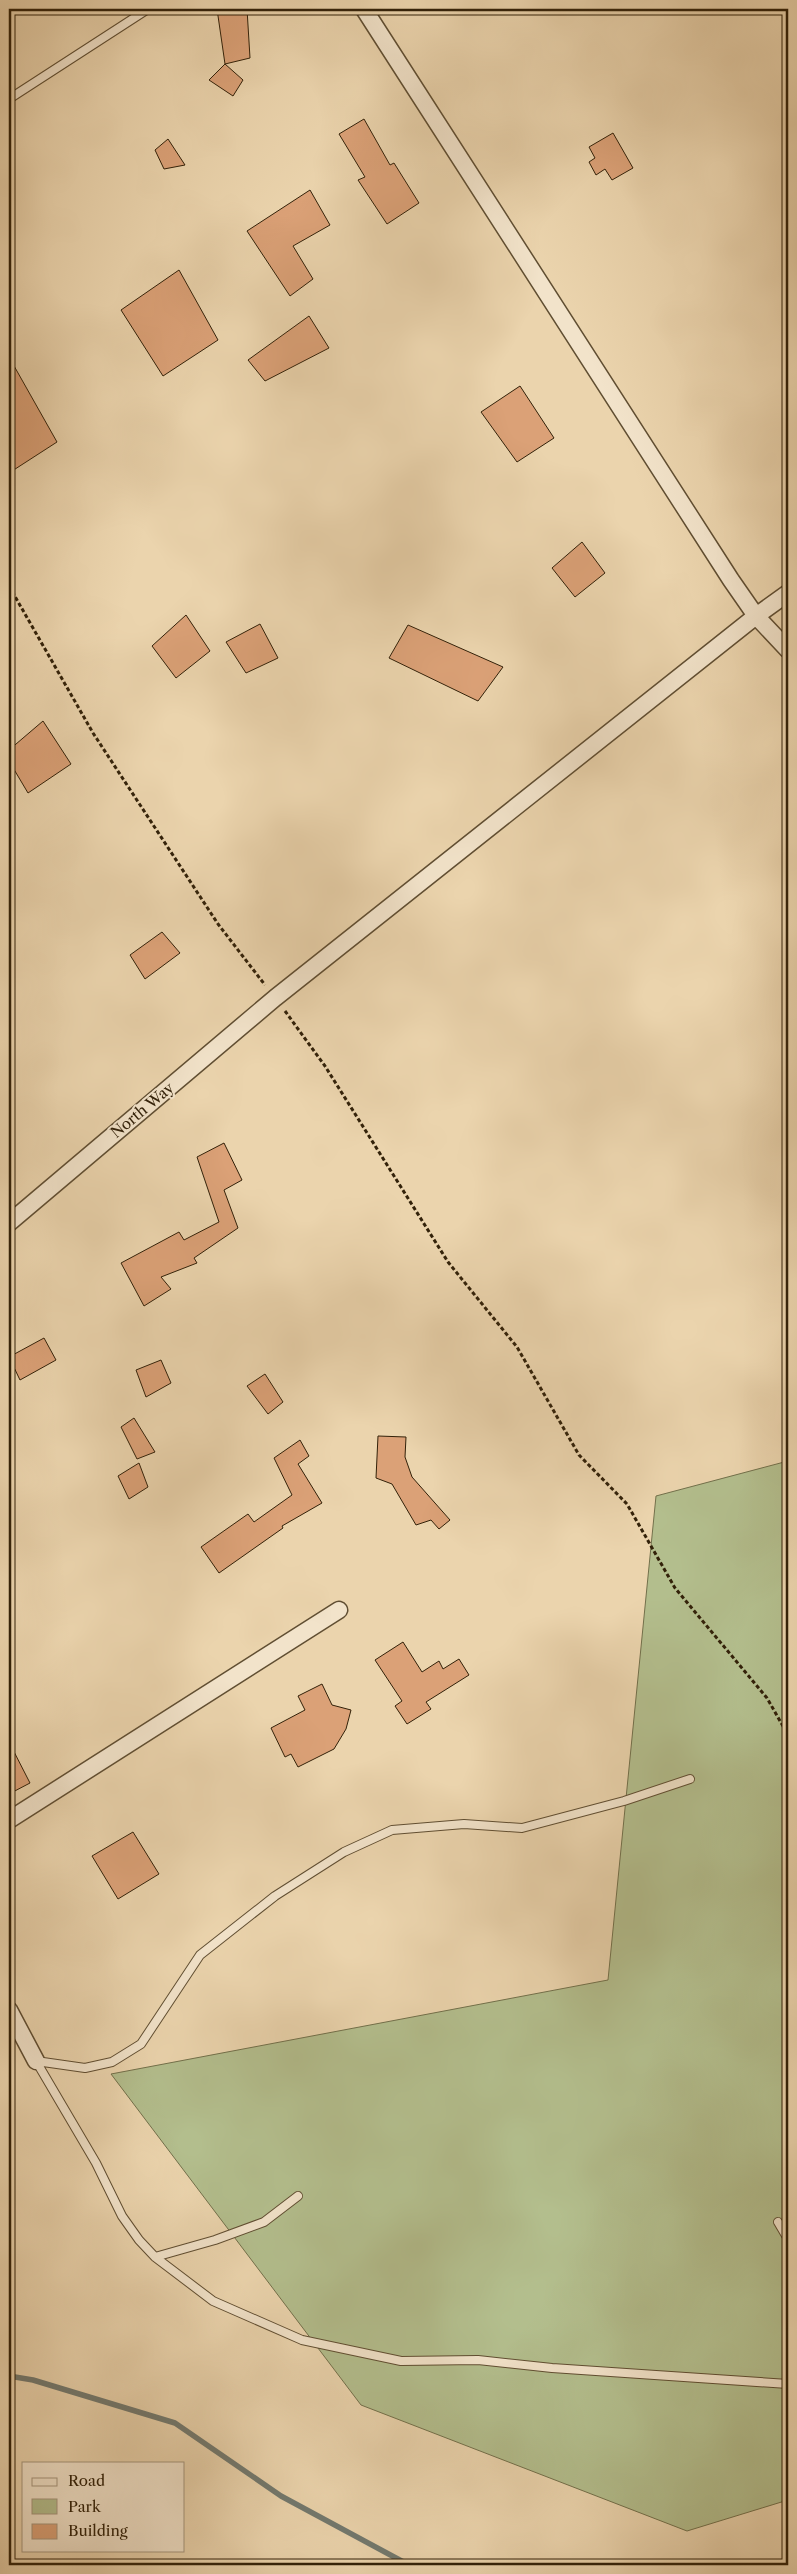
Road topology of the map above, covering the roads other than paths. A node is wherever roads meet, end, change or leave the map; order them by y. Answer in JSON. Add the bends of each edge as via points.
{"nodes":[{"id":1,"x":148,"y":9,"type":"edge"},
{"id":2,"x":364,"y":9,"type":"edge"},
{"id":3,"x":9,"y":99,"type":"edge"},
{"id":4,"x":788,"y":594,"type":"edge"},
{"id":5,"x":756,"y":616,"type":"junction"},
{"id":6,"x":788,"y":650,"type":"edge"},
{"id":7,"x":9,"y":1223,"type":"edge"},
{"id":8,"x":339,"y":1610,"type":"dead end"},
{"id":9,"x":690,"y":1779,"type":"dead end"},
{"id":10,"x":9,"y":1820,"type":"edge"},
{"id":11,"x":9,"y":2010,"type":"edge"},
{"id":12,"x":36,"y":2062,"type":"junction"},
{"id":13,"x":298,"y":2196,"type":"dead end"},
{"id":14,"x":778,"y":2222,"type":"dead end"},
{"id":15,"x":788,"y":2240,"type":"edge"},
{"id":16,"x":155,"y":2257,"type":"junction"},
{"id":17,"x":788,"y":2384,"type":"edge"}],
"edges":[{"from":1,"to":3,"type":"lane"},
{"from":2,"to":5,"type":"street"},
{"from":4,"to":5,"type":"street","name":"North Way"},
{"from":5,"to":6,"type":"street"},
{"from":5,"to":7,"type":"street","name":"North Way","via":[[275,998]]},
{"from":8,"to":10,"type":"street"},
{"from":9,"to":12,"type":"lane","via":[[624,1801],[522,1828],[464,1824],[392,1830],[344,1852],[275,1896],[200,1955],[141,2044],[112,2062],[85,2068]]},
{"from":11,"to":12,"type":"street"},
{"from":12,"to":16,"type":"lane","via":[[96,2163],[122,2216]]},
{"from":13,"to":16,"type":"lane","via":[[264,2222]]},
{"from":14,"to":15,"type":"lane"},
{"from":16,"to":17,"type":"lane","via":[[213,2301],[302,2340],[401,2361],[478,2360]]}]}
